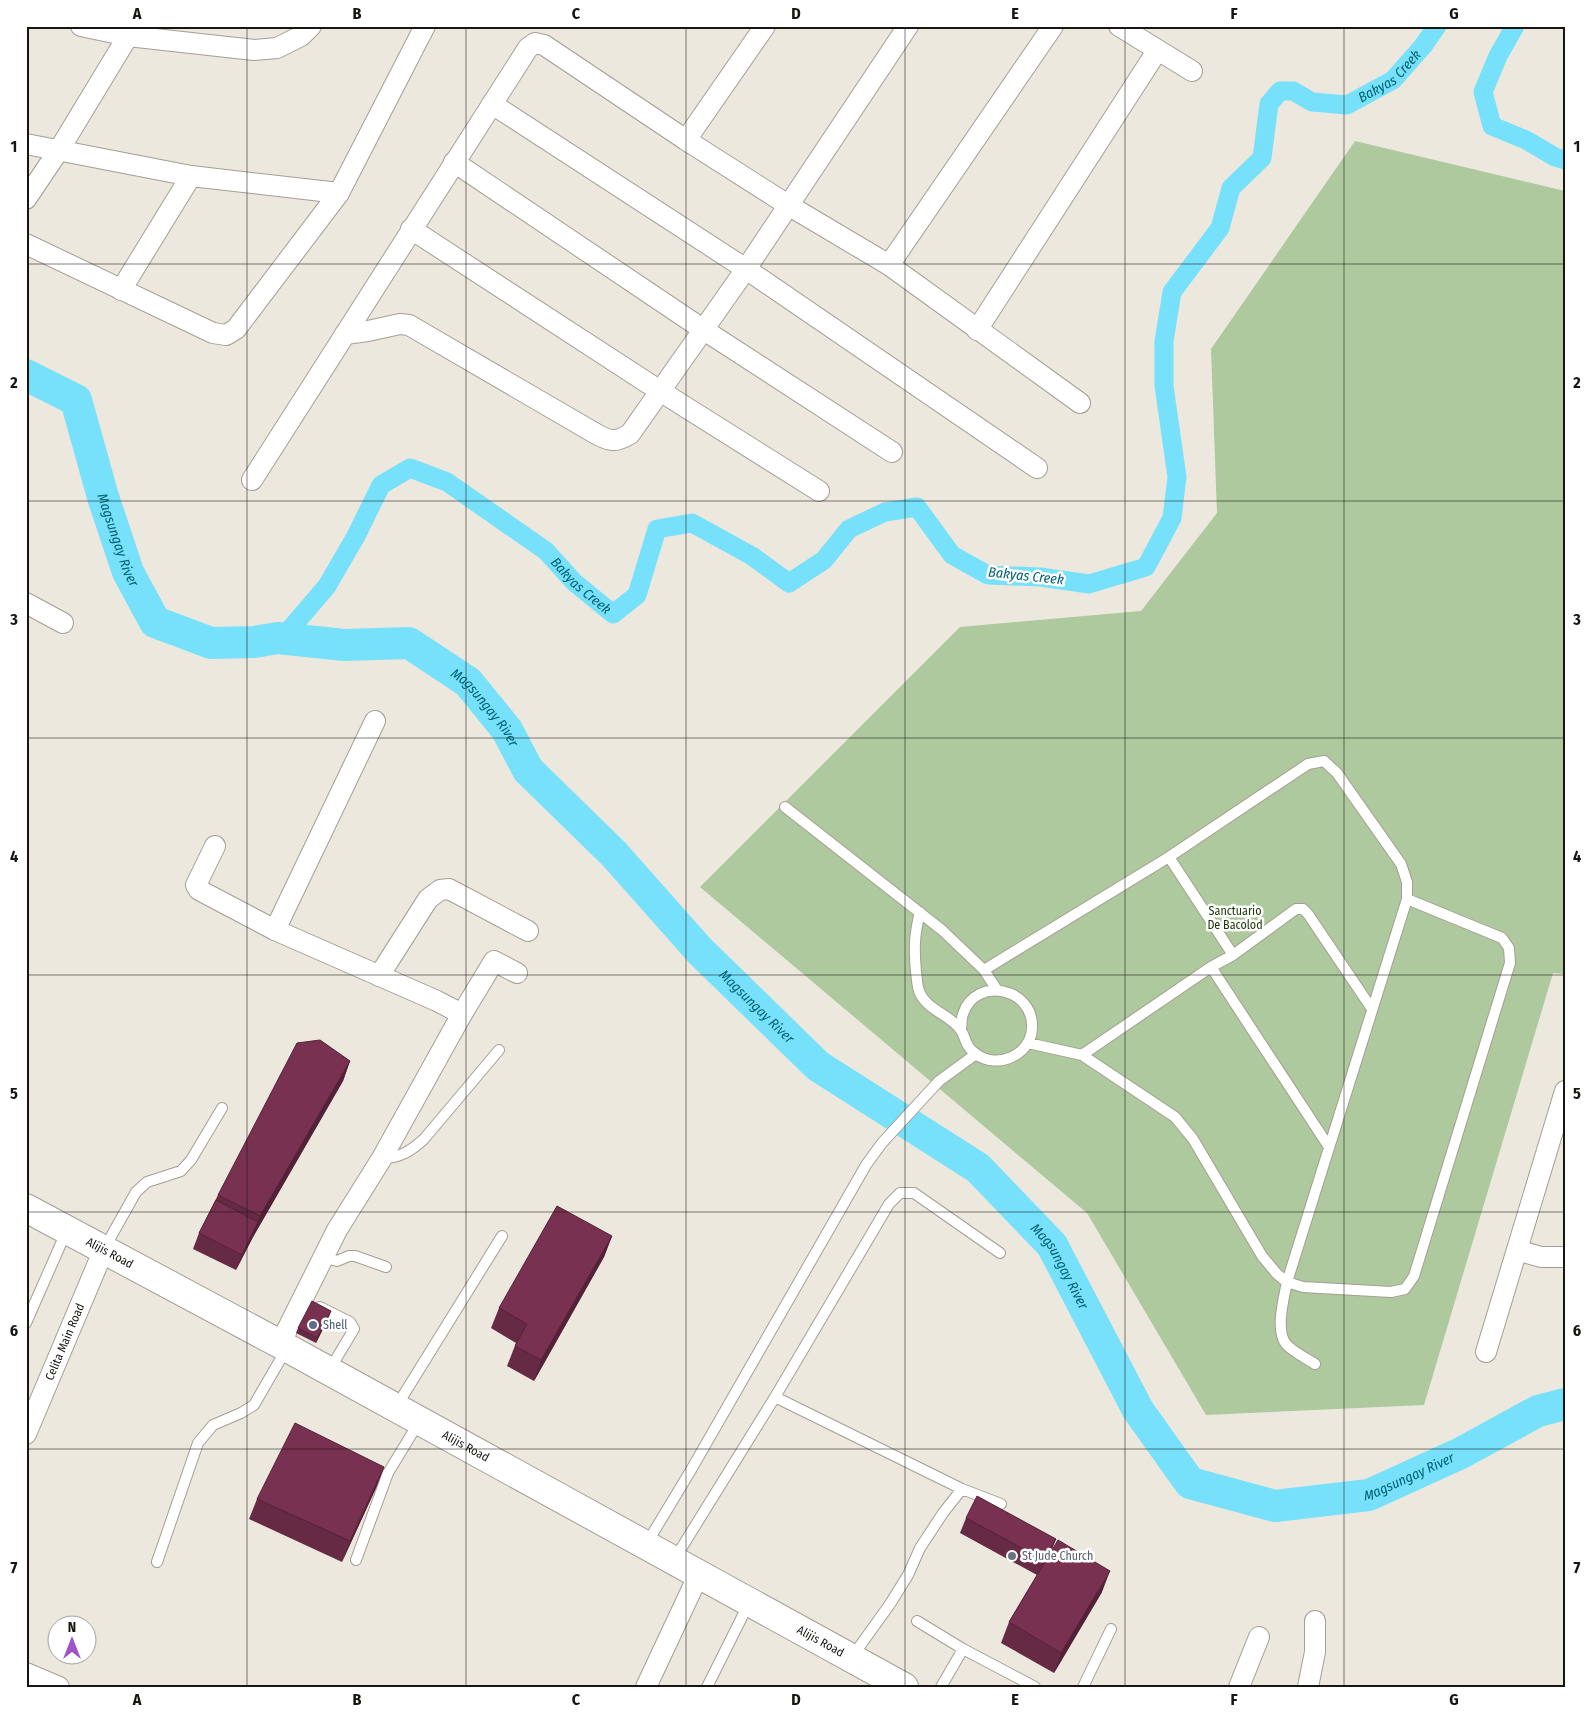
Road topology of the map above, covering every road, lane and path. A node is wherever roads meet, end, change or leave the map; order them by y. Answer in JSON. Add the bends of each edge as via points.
{"nodes":[{"id":1,"x":81,"y":26,"type":"edge"},
{"id":2,"x":311,"y":26,"type":"edge"},
{"id":3,"x":425,"y":26,"type":"edge"},
{"id":4,"x":765,"y":26,"type":"edge"},
{"id":5,"x":908,"y":26,"type":"edge"},
{"id":6,"x":1052,"y":26,"type":"edge"},
{"id":7,"x":1119,"y":26,"type":"edge"},
{"id":8,"x":130,"y":31,"type":"edge"},
{"id":9,"x":1157,"y":51,"type":"junction"},
{"id":10,"x":1192,"y":72,"type":"dead end"},
{"id":11,"x":492,"y":104,"type":"junction"},
{"id":12,"x":686,"y":140,"type":"junction"},
{"id":13,"x":26,"y":144,"type":"edge"},
{"id":14,"x":59,"y":150,"type":"junction"},
{"id":15,"x":454,"y":162,"type":"junction"},
{"id":16,"x":191,"y":176,"type":"junction"},
{"id":17,"x":339,"y":193,"type":"junction"},
{"id":18,"x":26,"y":199,"type":"edge"},
{"id":19,"x":788,"y":205,"type":"junction"},
{"id":20,"x":412,"y":229,"type":"junction"},
{"id":21,"x":26,"y":244,"type":"edge"},
{"id":22,"x":889,"y":266,"type":"junction"},
{"id":23,"x":746,"y":270,"type":"junction"},
{"id":24,"x":121,"y":290,"type":"junction"},
{"id":25,"x":704,"y":330,"type":"junction"},
{"id":26,"x":977,"y":330,"type":"junction"},
{"id":27,"x":345,"y":334,"type":"junction"},
{"id":28,"x":660,"y":391,"type":"junction"},
{"id":29,"x":1080,"y":403,"type":"dead end"},
{"id":30,"x":892,"y":452,"type":"dead end"},
{"id":31,"x":1037,"y":468,"type":"dead end"},
{"id":32,"x":252,"y":480,"type":"dead end"},
{"id":33,"x":819,"y":491,"type":"dead end"},
{"id":34,"x":26,"y":603,"type":"edge"},
{"id":35,"x":63,"y":623,"type":"dead end"},
{"id":36,"x":375,"y":721,"type":"dead end"},
{"id":37,"x":785,"y":807,"type":"dead end"},
{"id":38,"x":215,"y":846,"type":"dead end"},
{"id":39,"x":1169,"y":857,"type":"junction"},
{"id":40,"x":1407,"y":899,"type":"junction"},
{"id":41,"x":920,"y":912,"type":"junction"},
{"id":42,"x":275,"y":930,"type":"junction"},
{"id":43,"x":528,"y":931,"type":"dead end"},
{"id":44,"x":1233,"y":954,"type":"junction"},
{"id":45,"x":1211,"y":967,"type":"junction"},
{"id":46,"x":984,"y":970,"type":"junction"},
{"id":47,"x":517,"y":973,"type":"dead end"},
{"id":48,"x":379,"y":976,"type":"junction"},
{"id":49,"x":997,"y":990,"type":"junction"},
{"id":50,"x":1372,"y":1010,"type":"junction"},
{"id":51,"x":462,"y":1014,"type":"junction"},
{"id":52,"x":961,"y":1029,"type":"junction"},
{"id":53,"x":1028,"y":1043,"type":"junction"},
{"id":54,"x":499,"y":1050,"type":"dead end"},
{"id":55,"x":976,"y":1054,"type":"junction"},
{"id":56,"x":1082,"y":1055,"type":"junction"},
{"id":57,"x":1565,"y":1091,"type":"edge"},
{"id":58,"x":222,"y":1108,"type":"dead end"},
{"id":59,"x":1329,"y":1147,"type":"junction"},
{"id":60,"x":382,"y":1158,"type":"junction"},
{"id":61,"x":26,"y":1208,"type":"edge"},
{"id":62,"x":67,"y":1229,"type":"junction"},
{"id":63,"x":502,"y":1236,"type":"dead end"},
{"id":64,"x":104,"y":1249,"type":"junction"},
{"id":65,"x":1517,"y":1250,"type":"junction"},
{"id":66,"x":1000,"y":1252,"type":"dead end"},
{"id":67,"x":323,"y":1257,"type":"junction"},
{"id":68,"x":1565,"y":1258,"type":"edge"},
{"id":69,"x":386,"y":1267,"type":"dead end"},
{"id":70,"x":1287,"y":1282,"type":"junction"},
{"id":71,"x":304,"y":1299,"type":"junction"},
{"id":72,"x":26,"y":1323,"type":"edge"},
{"id":73,"x":283,"y":1346,"type":"junction"},
{"id":74,"x":1486,"y":1352,"type":"dead end"},
{"id":75,"x":1314,"y":1364,"type":"dead end"},
{"id":76,"x":329,"y":1371,"type":"junction"},
{"id":77,"x":775,"y":1397,"type":"junction"},
{"id":78,"x":396,"y":1408,"type":"junction"},
{"id":79,"x":419,"y":1421,"type":"junction"},
{"id":80,"x":26,"y":1434,"type":"edge"},
{"id":81,"x":962,"y":1489,"type":"junction"},
{"id":82,"x":1001,"y":1504,"type":"dead end"},
{"id":83,"x":646,"y":1544,"type":"junction"},
{"id":84,"x":356,"y":1560,"type":"dead end"},
{"id":85,"x":673,"y":1561,"type":"junction"},
{"id":86,"x":157,"y":1562,"type":"dead end"},
{"id":87,"x":699,"y":1574,"type":"junction"},
{"id":88,"x":749,"y":1602,"type":"junction"},
{"id":89,"x":918,"y":1621,"type":"dead end"},
{"id":90,"x":1316,"y":1621,"type":"dead end"},
{"id":91,"x":1112,"y":1629,"type":"dead end"},
{"id":92,"x":1259,"y":1637,"type":"dead end"},
{"id":93,"x":963,"y":1649,"type":"junction"},
{"id":94,"x":851,"y":1658,"type":"junction"},
{"id":95,"x":26,"y":1674,"type":"edge"},
{"id":96,"x":59,"y":1687,"type":"edge"},
{"id":97,"x":646,"y":1687,"type":"edge"},
{"id":98,"x":707,"y":1687,"type":"edge"},
{"id":99,"x":904,"y":1687,"type":"edge"},
{"id":100,"x":942,"y":1687,"type":"edge"},
{"id":101,"x":1035,"y":1687,"type":"edge"},
{"id":102,"x":1083,"y":1687,"type":"edge"},
{"id":103,"x":1240,"y":1687,"type":"edge"},
{"id":104,"x":1308,"y":1687,"type":"edge"}],
"edges":[{"from":1,"to":8,"type":"street"},
{"from":2,"to":8,"type":"street","via":[[301,36],[277,48],[254,50]]},
{"from":3,"to":17,"type":"street"},
{"from":4,"to":12,"type":"street"},
{"from":5,"to":19,"type":"street"},
{"from":6,"to":22,"type":"street"},
{"from":7,"to":9,"type":"street"},
{"from":8,"to":14,"type":"street"},
{"from":9,"to":10,"type":"street"},
{"from":9,"to":26,"type":"street"},
{"from":11,"to":12,"type":"street","via":[[528,48],[535,44],[544,45]]},
{"from":11,"to":15,"type":"street"},
{"from":11,"to":23,"type":"street"},
{"from":12,"to":19,"type":"street"},
{"from":13,"to":14,"type":"street"},
{"from":14,"to":16,"type":"street"},
{"from":14,"to":18,"type":"street"},
{"from":15,"to":20,"type":"street"},
{"from":15,"to":25,"type":"street"},
{"from":16,"to":17,"type":"street"},
{"from":16,"to":24,"type":"street"},
{"from":17,"to":24,"type":"street","via":[[236,329],[226,335],[213,333]]},
{"from":19,"to":22,"type":"street"},
{"from":19,"to":23,"type":"street"},
{"from":20,"to":27,"type":"street"},
{"from":20,"to":28,"type":"street"},
{"from":21,"to":24,"type":"street"},
{"from":22,"to":26,"type":"street"},
{"from":23,"to":25,"type":"street"},
{"from":23,"to":31,"type":"street"},
{"from":25,"to":28,"type":"street"},
{"from":25,"to":30,"type":"street"},
{"from":26,"to":29,"type":"street"},
{"from":27,"to":28,"type":"street","via":[[409,325],[609,441],[630,434]]},
{"from":27,"to":32,"type":"street"},
{"from":28,"to":33,"type":"street"},
{"from":34,"to":35,"type":"street"},
{"from":36,"to":42,"type":"street"},
{"from":37,"to":41,"type":"lane"},
{"from":38,"to":42,"type":"street","via":[[198,877],[196,885],[199,890]]},
{"from":39,"to":40,"type":"lane","via":[[1308,764],[1324,761],[1337,773],[1400,864],[1407,882]]},
{"from":39,"to":44,"type":"lane"},
{"from":39,"to":46,"type":"lane"},
{"from":40,"to":50,"type":"lane"},
{"from":40,"to":70,"type":"lane","via":[[1502,938],[1509,948],[1510,963],[1414,1276],[1405,1288],[1391,1292],[1303,1287]]},
{"from":41,"to":46,"type":"lane"},
{"from":41,"to":52,"type":"lane","via":[[914,944],[918,990],[923,999]]},
{"from":42,"to":48,"type":"street"},
{"from":43,"to":48,"type":"street","via":[[450,889],[440,890],[428,899]]},
{"from":44,"to":45,"type":"lane"},
{"from":44,"to":50,"type":"lane","via":[[1296,909],[1303,909]]},
{"from":45,"to":56,"type":"lane"},
{"from":45,"to":59,"type":"lane"},
{"from":46,"to":49,"type":"lane"},
{"from":47,"to":51,"type":"street","via":[[494,961]]},
{"from":48,"to":51,"type":"street"},
{"from":49,"to":52,"type":"lane","via":[[982,993],[970,1002],[963,1014]]},
{"from":49,"to":53,"type":"lane","via":[[1011,993],[1031,1014],[1032,1029]]},
{"from":50,"to":59,"type":"lane"},
{"from":51,"to":60,"type":"street"},
{"from":52,"to":55,"type":"lane","via":[[966,1043]]},
{"from":53,"to":55,"type":"lane","via":[[1018,1054],[1004,1060],[990,1060]]},
{"from":53,"to":56,"type":"lane"},
{"from":54,"to":60,"type":"lane","via":[[413,1150],[402,1156]]},
{"from":55,"to":83,"type":"lane","via":[[939,1081],[866,1165],[692,1470]]},
{"from":56,"to":70,"type":"lane","via":[[1174,1117],[1193,1139],[1262,1256]]},
{"from":57,"to":65,"type":"street"},
{"from":58,"to":64,"type":"lane","via":[[181,1171],[147,1182],[136,1192]]},
{"from":59,"to":70,"type":"lane"},
{"from":60,"to":67,"type":"street"},
{"from":61,"to":62,"type":"main road","name":"Alijis Road"},
{"from":62,"to":64,"type":"main road","name":"Alijis Road"},
{"from":62,"to":72,"type":"lane"},
{"from":63,"to":78,"type":"lane"},
{"from":64,"to":73,"type":"main road","name":"Alijis Road"},
{"from":64,"to":80,"type":"street","name":"Celita Main Road"},
{"from":65,"to":68,"type":"street"},
{"from":65,"to":74,"type":"street"},
{"from":66,"to":77,"type":"lane","via":[[914,1193],[900,1193],[889,1204]]},
{"from":67,"to":69,"type":"lane","via":[[337,1261],[355,1256]]},
{"from":67,"to":71,"type":"street"},
{"from":70,"to":75,"type":"lane","via":[[1281,1315],[1284,1340]]},
{"from":71,"to":73,"type":"street"},
{"from":71,"to":76,"type":"lane","via":[[350,1322],[354,1329]]},
{"from":73,"to":76,"type":"main road","name":"Alijis Road"},
{"from":73,"to":86,"type":"lane","via":[[254,1405],[213,1425],[198,1444]]},
{"from":76,"to":78,"type":"main road","name":"Alijis Road"},
{"from":77,"to":81,"type":"lane"},
{"from":77,"to":85,"type":"lane"},
{"from":78,"to":79,"type":"main road","name":"Alijis Road"},
{"from":79,"to":83,"type":"main road","name":"Alijis Road"},
{"from":79,"to":84,"type":"lane","via":[[388,1473]]},
{"from":81,"to":82,"type":"lane"},
{"from":81,"to":94,"type":"lane","via":[[938,1520],[908,1575]]},
{"from":83,"to":85,"type":"main road","name":"Alijis Road"},
{"from":85,"to":87,"type":"main road","name":"Alijis Road"},
{"from":87,"to":88,"type":"main road","name":"Alijis Road"},
{"from":87,"to":97,"type":"street"},
{"from":88,"to":94,"type":"main road","name":"Alijis Road"},
{"from":88,"to":98,"type":"lane"},
{"from":89,"to":93,"type":"lane"},
{"from":90,"to":104,"type":"street","via":[[1315,1652]]},
{"from":91,"to":102,"type":"lane"},
{"from":92,"to":103,"type":"street"},
{"from":93,"to":100,"type":"lane"},
{"from":93,"to":101,"type":"lane"},
{"from":94,"to":99,"type":"main road","name":"Alijis Road"},
{"from":95,"to":96,"type":"street"}]}
